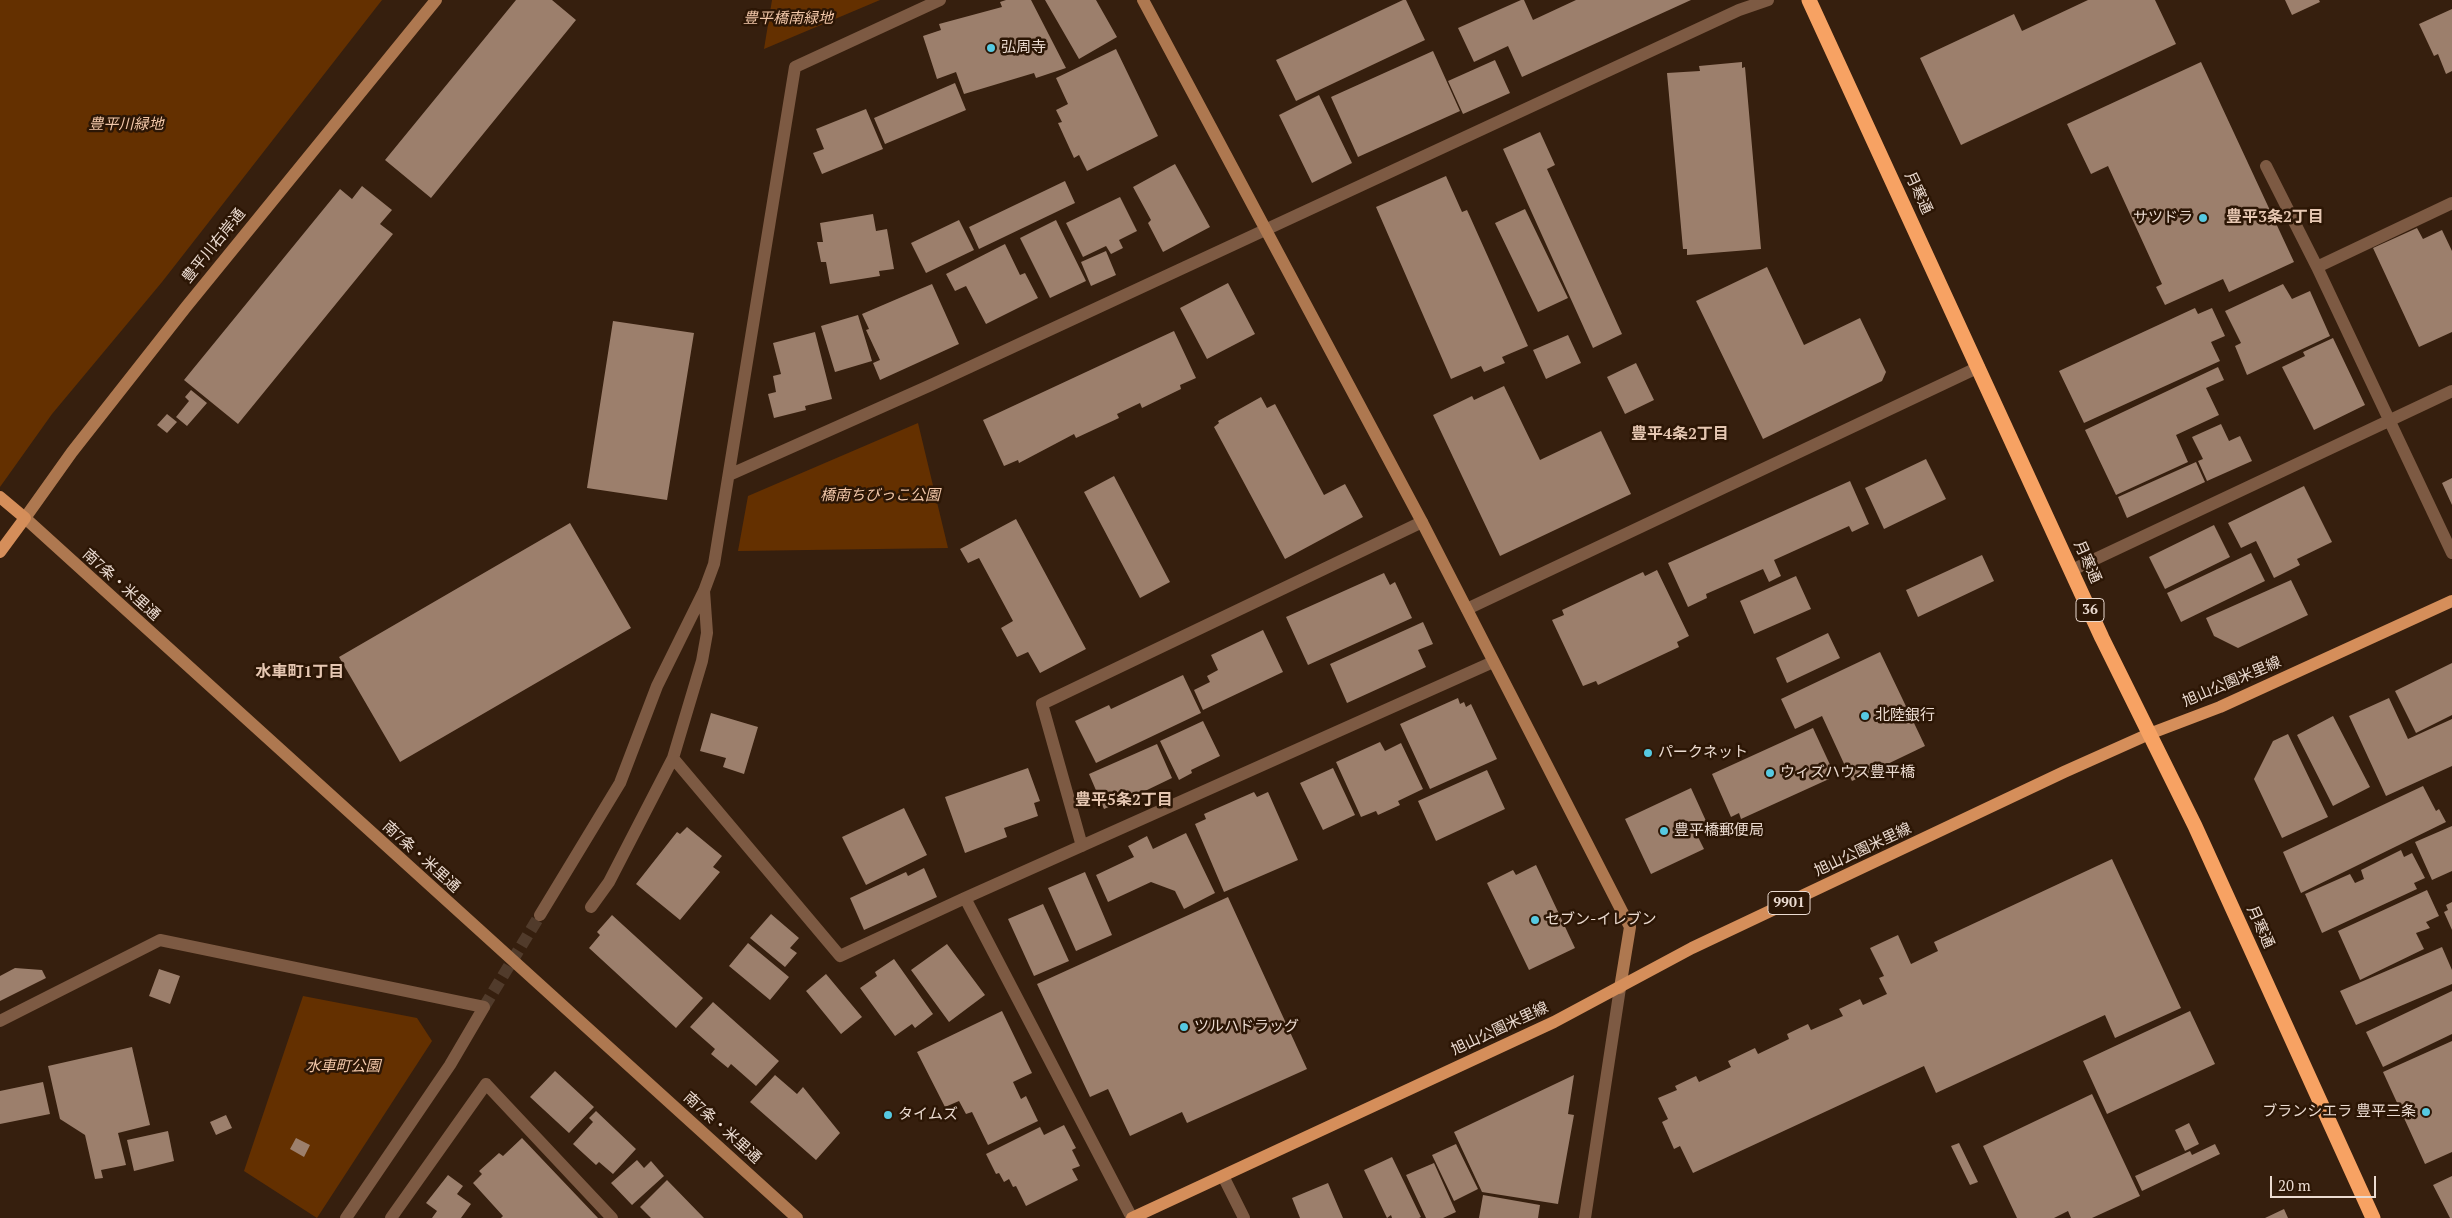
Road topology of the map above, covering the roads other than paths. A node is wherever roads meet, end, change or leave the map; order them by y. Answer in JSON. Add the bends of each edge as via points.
{"nodes":[{"id":1,"x":436,"y":0,"type":"edge"},
{"id":2,"x":940,"y":0,"type":"edge"},
{"id":3,"x":1143,"y":0,"type":"edge"},
{"id":4,"x":1768,"y":0,"type":"edge"},
{"id":5,"x":1809,"y":0,"type":"edge"},
{"id":6,"x":2266,"y":166,"type":"dead end"},
{"id":7,"x":2452,"y":203,"type":"edge"},
{"id":8,"x":1267,"y":229,"type":"junction"},
{"id":9,"x":2317,"y":267,"type":"junction"},
{"id":10,"x":1979,"y":367,"type":"junction"},
{"id":11,"x":2452,"y":391,"type":"edge"},
{"id":12,"x":2391,"y":420,"type":"junction"},
{"id":13,"x":729,"y":475,"type":"junction"},
{"id":14,"x":0,"y":497,"type":"edge"},
{"id":15,"x":25,"y":518,"type":"junction"},
{"id":16,"x":1422,"y":522,"type":"junction"},
{"id":17,"x":0,"y":552,"type":"edge"},
{"id":18,"x":2452,"y":553,"type":"edge"},
{"id":19,"x":2072,"y":570,"type":"junction"},
{"id":20,"x":704,"y":591,"type":"junction"},
{"id":21,"x":2452,"y":601,"type":"edge"},
{"id":22,"x":1467,"y":608,"type":"junction"},
{"id":23,"x":1493,"y":662,"type":"junction"},
{"id":24,"x":2149,"y":734,"type":"junction"},
{"id":25,"x":672,"y":758,"type":"junction"},
{"id":26,"x":1082,"y":846,"type":"junction"},
{"id":27,"x":965,"y":898,"type":"junction"},
{"id":28,"x":591,"y":907,"type":"dead end"},
{"id":29,"x":540,"y":915,"type":"tunnel mouth"},
{"id":30,"x":1620,"y":988,"type":"junction"},
{"id":31,"x":0,"y":1021,"type":"edge"},
{"id":32,"x":1223,"y":1176,"type":"junction"},
{"id":33,"x":346,"y":1218,"type":"edge"},
{"id":34,"x":391,"y":1218,"type":"edge"},
{"id":35,"x":612,"y":1218,"type":"edge"},
{"id":36,"x":797,"y":1218,"type":"edge"},
{"id":37,"x":1132,"y":1218,"type":"edge"},
{"id":38,"x":1244,"y":1218,"type":"edge"},
{"id":39,"x":1585,"y":1218,"type":"edge"},
{"id":40,"x":2373,"y":1218,"type":"edge"}],
"edges":[{"from":1,"to":15,"type":"street","name":"豊平川右岸通","via":[[186,307],[72,452]]},
{"from":2,"to":13,"type":"street","via":[[795,67]]},
{"from":3,"to":8,"type":"street"},
{"from":4,"to":8,"type":"street","via":[[1739,10]]},
{"from":5,"to":10,"type":"highway","name":"月寒通","number":"36"},
{"from":6,"to":9,"type":"street"},
{"from":7,"to":9,"type":"street"},
{"from":8,"to":13,"type":"street"},
{"from":8,"to":16,"type":"street"},
{"from":9,"to":12,"type":"street"},
{"from":10,"to":19,"type":"highway","name":"月寒通","number":"36"},
{"from":10,"to":22,"type":"street"},
{"from":11,"to":12,"type":"street"},
{"from":12,"to":18,"type":"street"},
{"from":12,"to":19,"type":"street"},
{"from":13,"to":20,"type":"street","via":[[714,564]]},
{"from":14,"to":15,"type":"main road"},
{"from":15,"to":17,"type":"main road"},
{"from":15,"to":36,"type":"street","name":"南7条・米里通"},
{"from":16,"to":22,"type":"street"},
{"from":16,"to":26,"type":"street","via":[[1042,704]]},
{"from":19,"to":24,"type":"highway","name":"月寒通","number":"36"},
{"from":20,"to":25,"type":"street","via":[[708,632]]},
{"from":20,"to":29,"type":"street","via":[[657,686],[620,783]]},
{"from":21,"to":24,"type":"main road","name":"旭山公園米里線","number":"9901","via":[[2220,706]]},
{"from":22,"to":23,"type":"street"},
{"from":23,"to":26,"type":"street"},
{"from":23,"to":30,"type":"street","via":[[1630,927]]},
{"from":24,"to":30,"type":"main road","name":"旭山公園米里線","number":"9901","via":[[1692,948]]},
{"from":24,"to":40,"type":"highway","name":"月寒通","number":"36","via":[[2195,826]]},
{"from":25,"to":27,"type":"street","via":[[840,956]]},
{"from":25,"to":28,"type":"street","via":[[609,882]]},
{"from":26,"to":27,"type":"street"},
{"from":27,"to":37,"type":"street"},
{"from":30,"to":32,"type":"main road","name":"旭山公園米里線","number":"9901"},
{"from":30,"to":39,"type":"street"},
{"from":31,"to":33,"type":"street","via":[[160,940],[484,1006],[450,1065]]},
{"from":32,"to":37,"type":"main road","name":"旭山公園米里線","number":"9901"},
{"from":32,"to":38,"type":"street"},
{"from":34,"to":35,"type":"street","via":[[486,1084]]}]}
